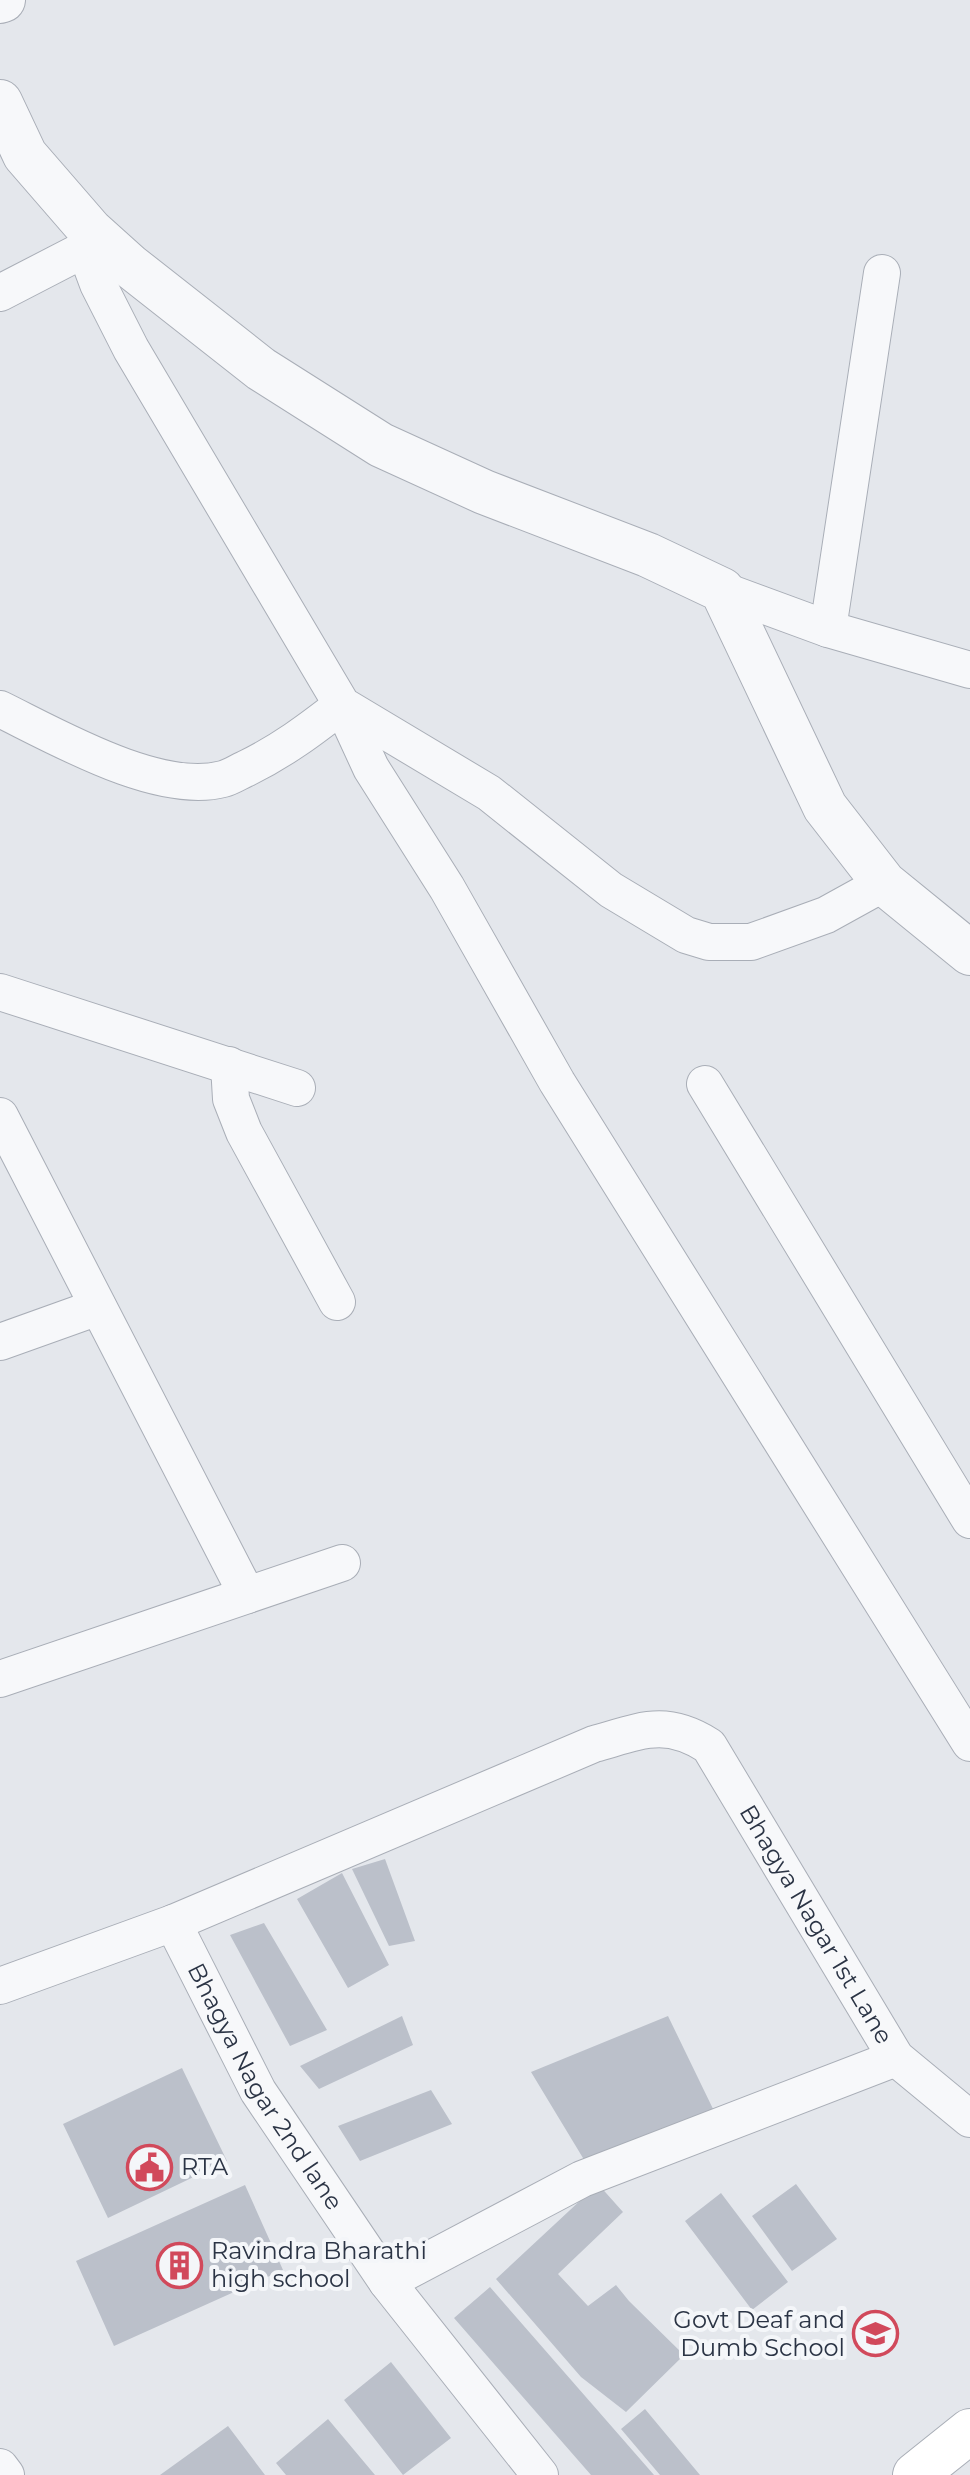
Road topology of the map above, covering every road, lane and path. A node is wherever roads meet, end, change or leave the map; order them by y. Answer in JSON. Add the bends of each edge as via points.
{"nodes":[{"id":1,"x":0,"y":102,"type":"edge"},
{"id":2,"x":12,"y":162,"type":"edge"},
{"id":3,"x":87,"y":239,"type":"junction"},
{"id":4,"x":882,"y":273,"type":"dead end"},
{"id":5,"x":0,"y":293,"type":"edge"},
{"id":6,"x":722,"y":590,"type":"junction"},
{"id":7,"x":828,"y":629,"type":"junction"},
{"id":8,"x":970,"y":670,"type":"edge"},
{"id":9,"x":342,"y":705,"type":"junction"},
{"id":10,"x":0,"y":709,"type":"edge"},
{"id":11,"x":884,"y":883,"type":"junction"},
{"id":12,"x":970,"y":953,"type":"edge"},
{"id":13,"x":0,"y":992,"type":"edge"},
{"id":14,"x":229,"y":1065,"type":"junction"},
{"id":15,"x":705,"y":1084,"type":"dead end"},
{"id":16,"x":297,"y":1088,"type":"dead end"},
{"id":17,"x":0,"y":1116,"type":"edge"},
{"id":18,"x":337,"y":1302,"type":"dead end"},
{"id":19,"x":98,"y":1307,"type":"junction"},
{"id":20,"x":0,"y":1342,"type":"edge"},
{"id":21,"x":970,"y":1520,"type":"edge"},
{"id":22,"x":342,"y":1563,"type":"dead end"},
{"id":23,"x":247,"y":1595,"type":"junction"},
{"id":24,"x":0,"y":1679,"type":"edge"},
{"id":25,"x":970,"y":1743,"type":"edge"},
{"id":26,"x":173,"y":1923,"type":"junction"},
{"id":27,"x":0,"y":1986,"type":"edge"},
{"id":28,"x":896,"y":2058,"type":"junction"},
{"id":29,"x":970,"y":2119,"type":"edge"},
{"id":30,"x":387,"y":2282,"type":"junction"},
{"id":31,"x":970,"y":2431,"type":"edge"},
{"id":32,"x":0,"y":2467,"type":"edge"},
{"id":33,"x":6,"y":2475,"type":"edge"},
{"id":34,"x":540,"y":2475,"type":"edge"},
{"id":35,"x":915,"y":2475,"type":"edge"}],
"edges":[{"from":1,"to":2,"type":"street"},
{"from":2,"to":3,"type":"street"},
{"from":3,"to":5,"type":"street"},
{"from":3,"to":6,"type":"street","via":[[130,266],[261,369],[381,445]]},
{"from":3,"to":9,"type":"street","via":[[98,284],[131,349]]},
{"from":4,"to":7,"type":"street"},
{"from":6,"to":7,"type":"street"},
{"from":6,"to":11,"type":"street","via":[[825,807]]},
{"from":7,"to":8,"type":"street"},
{"from":9,"to":10,"type":"street","via":[[281,751],[224,779],[187,783],[94,755]]},
{"from":9,"to":11,"type":"street","via":[[489,793],[611,890],[686,935],[709,942],[751,942],[826,915]]},
{"from":9,"to":25,"type":"street","via":[[371,768],[447,888],[557,1082]]},
{"from":11,"to":12,"type":"street"},
{"from":13,"to":14,"type":"street"},
{"from":14,"to":16,"type":"street"},
{"from":14,"to":18,"type":"street","via":[[231,1099],[244,1132]]},
{"from":15,"to":21,"type":"street"},
{"from":17,"to":19,"type":"street"},
{"from":19,"to":20,"type":"street"},
{"from":19,"to":23,"type":"street"},
{"from":22,"to":23,"type":"street"},
{"from":23,"to":24,"type":"street"},
{"from":26,"to":27,"type":"street"},
{"from":26,"to":28,"type":"street","name":"Bhagya Nagar 1st Lane","via":[[594,1744],[668,1728],[709,1746]]},
{"from":26,"to":30,"type":"street","name":"Bhagya Nagar 2nd lane","via":[[258,2091]]},
{"from":28,"to":29,"type":"street","name":"Bhagya Nagar 1st Lane"},
{"from":28,"to":30,"type":"street","via":[[582,2179]]},
{"from":30,"to":34,"type":"street","name":"Bhagya Nagar 2nd lane"},
{"from":31,"to":35,"type":"main road"},
{"from":32,"to":33,"type":"street"}]}
